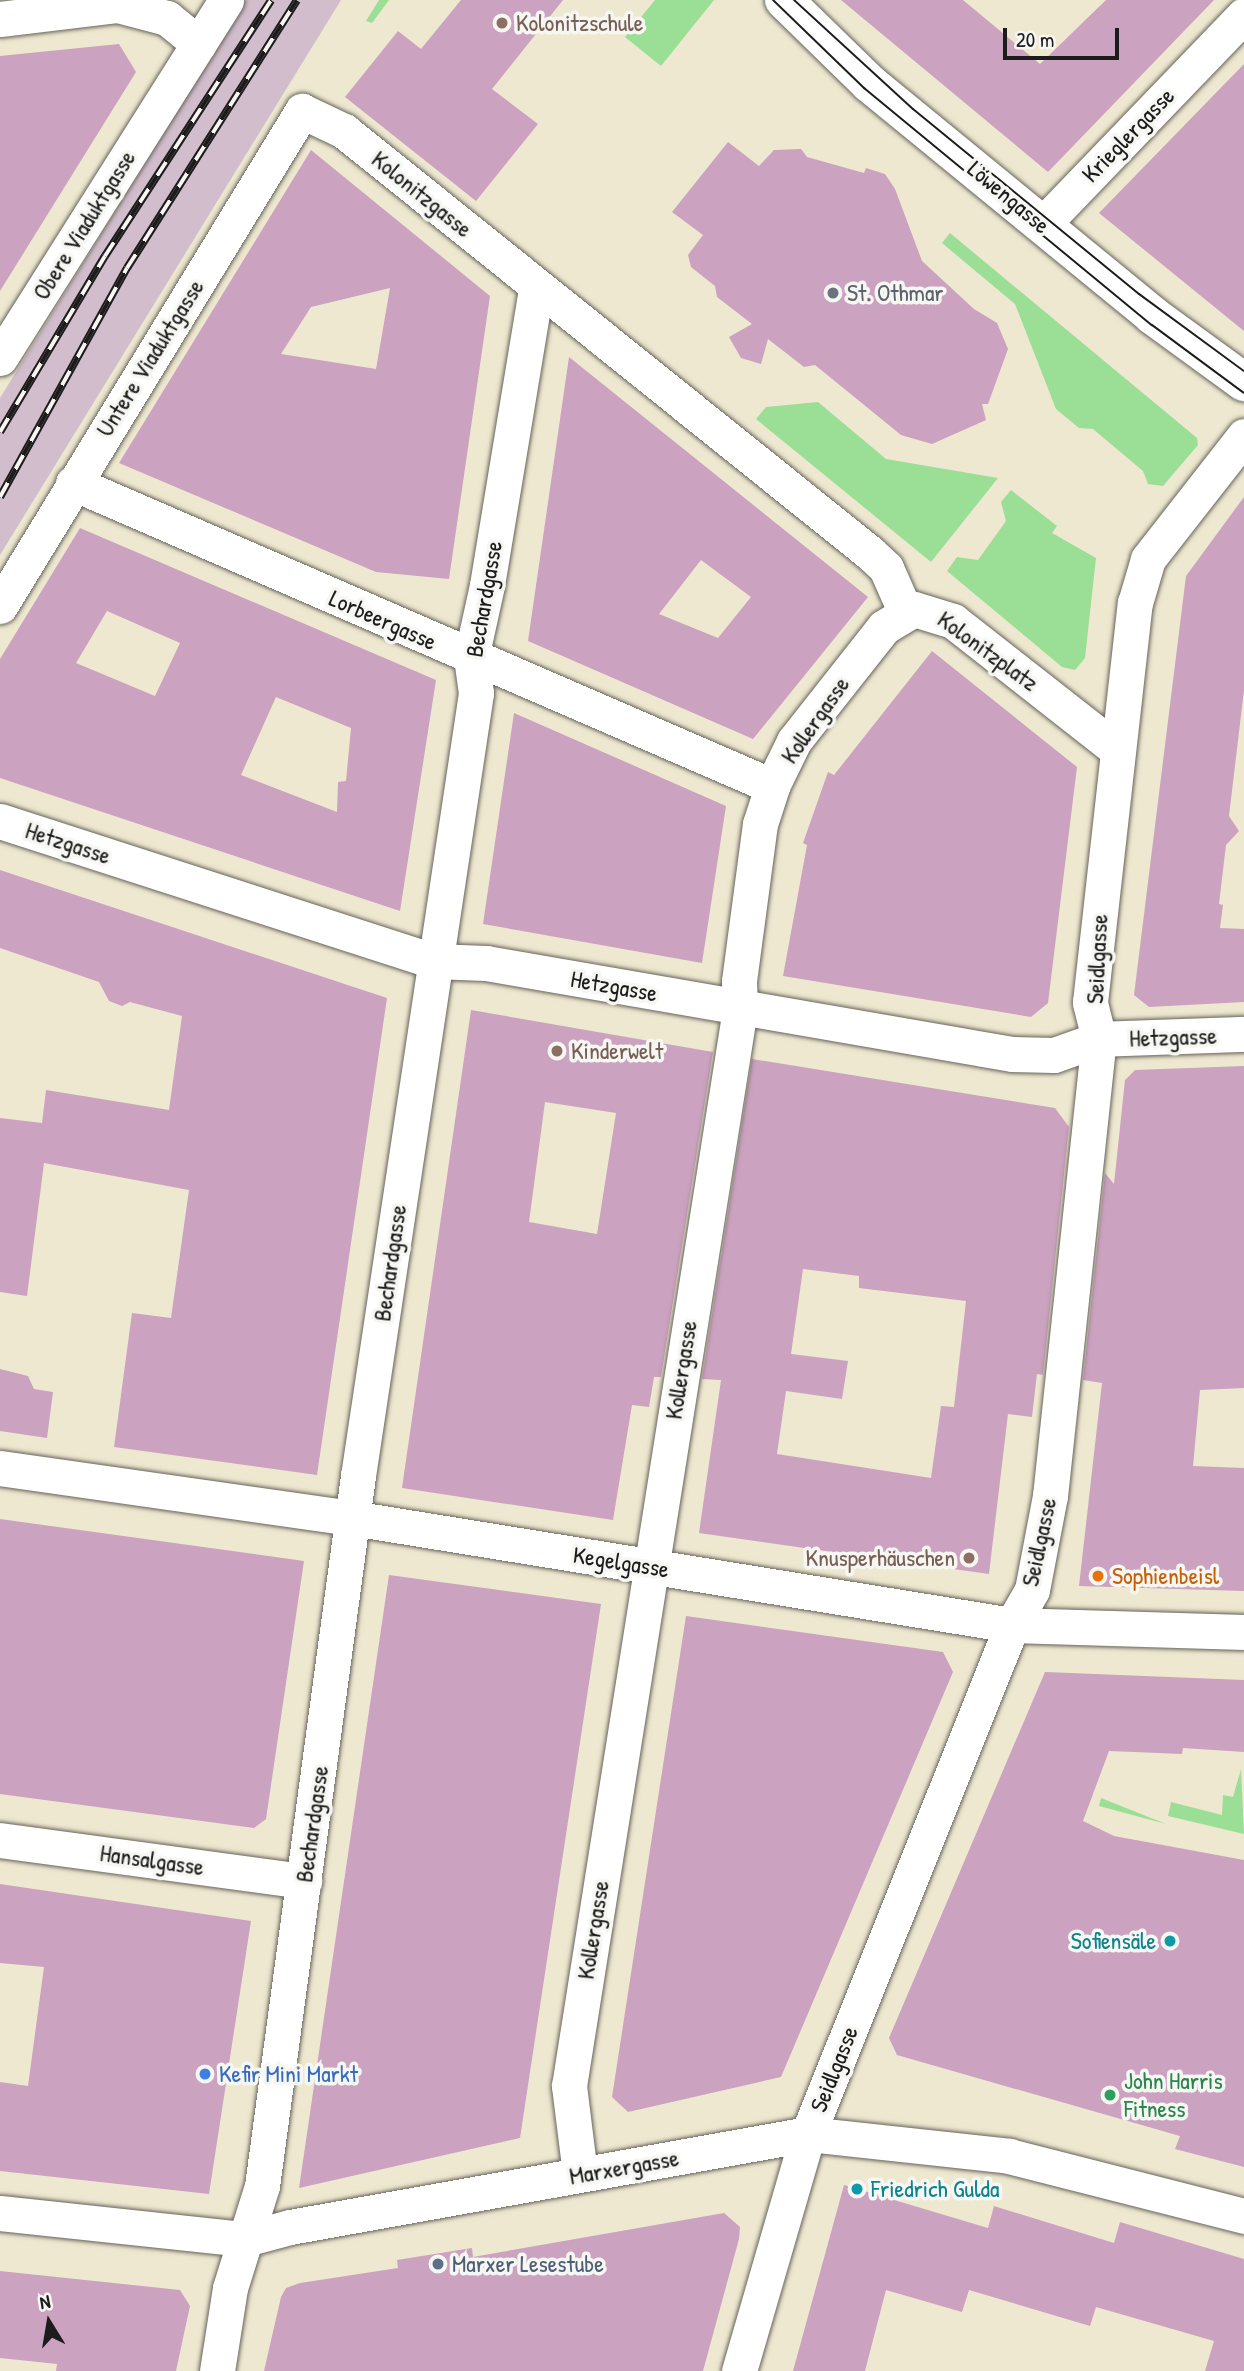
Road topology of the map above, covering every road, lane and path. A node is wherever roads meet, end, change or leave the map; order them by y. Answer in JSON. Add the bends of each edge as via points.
{"nodes":[{"id":1,"x":226,"y":0,"type":"edge"},
{"id":2,"x":784,"y":0,"type":"edge"},
{"id":3,"x":1244,"y":15,"type":"edge"},
{"id":4,"x":0,"y":19,"type":"edge"},
{"id":5,"x":199,"y":44,"type":"junction"},
{"id":6,"x":302,"y":111,"type":"joint"},
{"id":7,"x":1042,"y":225,"type":"junction"},
{"id":8,"x":536,"y":288,"type":"junction"},
{"id":9,"x":0,"y":358,"type":"edge"},
{"id":10,"x":1244,"y":382,"type":"edge"},
{"id":11,"x":1244,"y":436,"type":"edge"},
{"id":12,"x":73,"y":483,"type":"junction"},
{"id":13,"x":0,"y":606,"type":"edge"},
{"id":14,"x":905,"y":611,"type":"junction"},
{"id":15,"x":471,"y":658,"type":"junction"},
{"id":16,"x":1115,"y":748,"type":"junction"},
{"id":17,"x":772,"y":786,"type":"junction"},
{"id":18,"x":0,"y":821,"type":"edge"},
{"id":19,"x":433,"y":961,"type":"junction"},
{"id":20,"x":740,"y":1009,"type":"junction"},
{"id":21,"x":1244,"y":1034,"type":"edge"},
{"id":22,"x":1099,"y":1039,"type":"junction"},
{"id":23,"x":0,"y":1468,"type":"edge"},
{"id":24,"x":352,"y":1518,"type":"junction"},
{"id":25,"x":649,"y":1566,"type":"junction"},
{"id":26,"x":1012,"y":1625,"type":"junction"},
{"id":27,"x":1244,"y":1632,"type":"edge"},
{"id":28,"x":0,"y":1840,"type":"edge"},
{"id":29,"x":304,"y":1881,"type":"junction"},
{"id":30,"x":808,"y":2134,"type":"junction"},
{"id":31,"x":580,"y":2174,"type":"junction"},
{"id":32,"x":0,"y":2213,"type":"edge"},
{"id":33,"x":1244,"y":2216,"type":"edge"},
{"id":34,"x":245,"y":2239,"type":"junction"},
{"id":35,"x":217,"y":2371,"type":"edge"},
{"id":36,"x":739,"y":2371,"type":"edge"}],
"edges":[{"from":1,"to":5,"type":"street","name":"Obere Viaduktgasse"},
{"from":2,"to":7,"type":"street","name":"Löwengasse","via":[[869,83]]},
{"from":3,"to":7,"type":"street","name":"Krieglergasse"},
{"from":4,"to":5,"type":"street","via":[[118,5],[167,18]]},
{"from":5,"to":9,"type":"street","name":"Obere Viaduktgasse"},
{"from":6,"to":8,"type":"street","name":"Kolonitzgasse","via":[[344,131]]},
{"from":6,"to":12,"type":"street","name":"Untere Viaduktgasse"},
{"from":7,"to":10,"type":"street","name":"Löwengasse"},
{"from":8,"to":14,"type":"street","name":"Kolonitzplatz","via":[[870,553],[886,568]]},
{"from":8,"to":15,"type":"street","name":"Bechardgasse"},
{"from":11,"to":16,"type":"street","via":[[1169,530],[1140,577]]},
{"from":12,"to":13,"type":"street","name":"Untere Viaduktgasse"},
{"from":12,"to":15,"type":"street","name":"Lorbeergasse"},
{"from":14,"to":16,"type":"street","name":"Kolonitzplatz","via":[[928,610],[953,621]]},
{"from":14,"to":17,"type":"street","name":"Kollergasse","via":[[884,627],[794,741]]},
{"from":15,"to":17,"type":"street","name":"Lorbeergasse"},
{"from":15,"to":19,"type":"street","name":"Bechardgasse","via":[[476,693]]},
{"from":16,"to":22,"type":"street","name":"Seidlgasse","via":[[1090,1002]]},
{"from":17,"to":20,"type":"street","name":"Kollergasse","via":[[760,824],[739,981]]},
{"from":18,"to":19,"type":"street","name":"Hetzgasse"},
{"from":19,"to":20,"type":"street","name":"Hetzgasse","via":[[486,963]]},
{"from":19,"to":24,"type":"street","name":"Bechardgasse"},
{"from":20,"to":22,"type":"street","name":"Hetzgasse","via":[[1012,1054],[1055,1055]]},
{"from":20,"to":25,"type":"street","name":"Kollergasse"},
{"from":21,"to":22,"type":"street","name":"Hetzgasse"},
{"from":22,"to":26,"type":"street","name":"Seidlgasse","via":[[1050,1496],[1032,1591]]},
{"from":23,"to":24,"type":"street","name":"Kegelgasse"},
{"from":24,"to":25,"type":"street","name":"Kegelgasse"},
{"from":24,"to":29,"type":"street","name":"Bechardgasse"},
{"from":25,"to":26,"type":"street","name":"Kegelgasse"},
{"from":25,"to":31,"type":"street","name":"Kollergasse","via":[[569,2087]]},
{"from":26,"to":27,"type":"street","name":"Kegelgasse"},
{"from":26,"to":30,"type":"street","name":"Seidlgasse"},
{"from":28,"to":29,"type":"street","name":"Hansalgasse"},
{"from":29,"to":34,"type":"street","name":"Bechardgasse","via":[[262,2186]]},
{"from":30,"to":31,"type":"street","name":"Marxergasse"},
{"from":30,"to":33,"type":"street","name":"Marxergasse","via":[[1009,2156]]},
{"from":30,"to":36,"type":"street","name":"Seidlgasse"},
{"from":31,"to":34,"type":"street","name":"Marxergasse"},
{"from":32,"to":34,"type":"street","name":"Marxergasse"},
{"from":34,"to":35,"type":"street","name":"Bechardgasse","via":[[229,2288]]}]}
